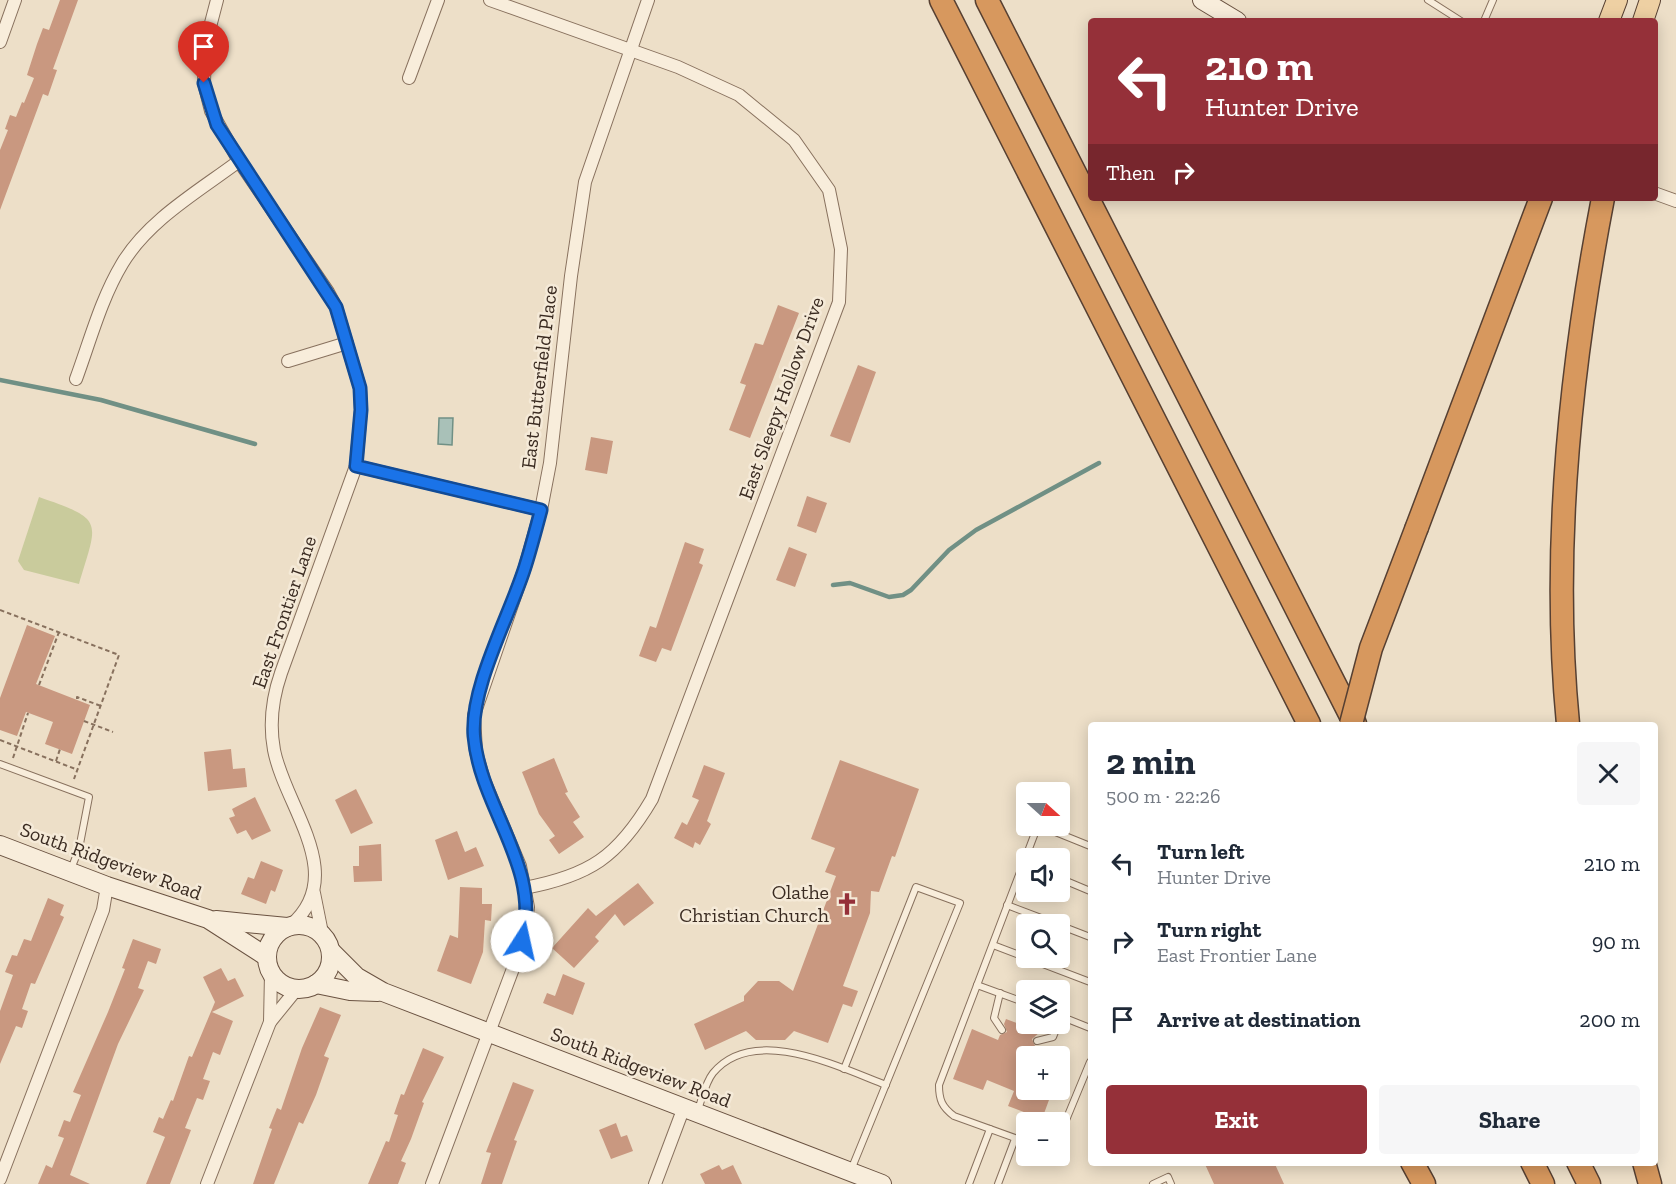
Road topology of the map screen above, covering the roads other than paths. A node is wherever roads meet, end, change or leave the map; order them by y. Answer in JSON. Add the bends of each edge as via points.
{"nodes":[{"id":1,"x":15,"y":0,"type":"edge"},
{"id":2,"x":217,"y":0,"type":"edge"},
{"id":3,"x":438,"y":0,"type":"edge"},
{"id":4,"x":490,"y":0,"type":"edge"},
{"id":5,"x":648,"y":0,"type":"edge"},
{"id":6,"x":941,"y":0,"type":"edge"},
{"id":7,"x":987,"y":0,"type":"edge"},
{"id":8,"x":1202,"y":0,"type":"edge"},
{"id":9,"x":1428,"y":0,"type":"edge"},
{"id":10,"x":1493,"y":0,"type":"edge"},
{"id":11,"x":1617,"y":0,"type":"edge"},
{"id":12,"x":1650,"y":0,"type":"edge"},
{"id":13,"x":1232,"y":18,"type":"edge"},
{"id":14,"x":1456,"y":18,"type":"edge"},
{"id":15,"x":1485,"y":18,"type":"edge"},
{"id":16,"x":1610,"y":18,"type":"edge"},
{"id":17,"x":1644,"y":18,"type":"edge"},
{"id":18,"x":0,"y":42,"type":"edge"},
{"id":19,"x":629,"y":50,"type":"junction"},
{"id":20,"x":409,"y":78,"type":"dead end"},
{"id":21,"x":239,"y":161,"type":"junction"},
{"id":22,"x":1658,"y":194,"type":"edge"},
{"id":23,"x":1088,"y":200,"type":"edge"},
{"id":24,"x":1089,"y":201,"type":"edge"},
{"id":25,"x":1540,"y":201,"type":"edge"},
{"id":26,"x":1602,"y":201,"type":"edge"},
{"id":27,"x":1676,"y":201,"type":"edge"},
{"id":28,"x":347,"y":343,"type":"junction"},
{"id":29,"x":288,"y":362,"type":"dead end"},
{"id":30,"x":76,"y":380,"type":"dead end"},
{"id":31,"x":356,"y":466,"type":"junction"},
{"id":32,"x":541,"y":510,"type":"junction"},
{"id":33,"x":1308,"y":722,"type":"edge"},
{"id":34,"x":1352,"y":722,"type":"edge"},
{"id":35,"x":1353,"y":722,"type":"edge"},
{"id":36,"x":1568,"y":722,"type":"edge"},
{"id":37,"x":0,"y":765,"type":"edge"},
{"id":38,"x":0,"y":845,"type":"edge"},
{"id":39,"x":1088,"y":845,"type":"edge"},
{"id":40,"x":1030,"y":848,"type":"edge"},
{"id":41,"x":69,"y":872,"type":"junction"},
{"id":42,"x":1070,"y":883,"type":"edge"},
{"id":43,"x":1016,"y":885,"type":"edge"},
{"id":44,"x":107,"y":886,"type":"junction"},
{"id":45,"x":524,"y":888,"type":"junction"},
{"id":46,"x":1088,"y":890,"type":"edge"},
{"id":47,"x":314,"y":892,"type":"junction"},
{"id":48,"x":1008,"y":905,"type":"junction"},
{"id":49,"x":1032,"y":914,"type":"edge"},
{"id":50,"x":208,"y":919,"type":"junction"},
{"id":51,"x":289,"y":926,"type":"junction"},
{"id":52,"x":1070,"y":929,"type":"edge"},
{"id":53,"x":322,"y":933,"type":"junction"},
{"id":54,"x":1088,"y":936,"type":"edge"},
{"id":55,"x":993,"y":945,"type":"junction"},
{"id":56,"x":332,"y":952,"type":"junction"},
{"id":57,"x":269,"y":966,"type":"junction"},
{"id":58,"x":1088,"y":981,"type":"edge"},
{"id":59,"x":316,"y":984,"type":"junction"},
{"id":60,"x":977,"y":985,"type":"junction"},
{"id":61,"x":296,"y":990,"type":"junction"},
{"id":62,"x":383,"y":992,"type":"junction"},
{"id":63,"x":1000,"y":993,"type":"junction"},
{"id":64,"x":1016,"y":999,"type":"edge"},
{"id":65,"x":1070,"y":1020,"type":"edge"},
{"id":66,"x":270,"y":1022,"type":"junction"},
{"id":67,"x":1088,"y":1027,"type":"edge"},
{"id":68,"x":1002,"y":1030,"type":"dead end"},
{"id":69,"x":490,"y":1033,"type":"junction"},
{"id":70,"x":1054,"y":1034,"type":"edge"},
{"id":71,"x":1037,"y":1041,"type":"dead end"},
{"id":72,"x":1088,"y":1067,"type":"edge"},
{"id":73,"x":844,"y":1069,"type":"junction"},
{"id":74,"x":885,"y":1085,"type":"junction"},
{"id":75,"x":690,"y":1110,"type":"junction"},
{"id":76,"x":1069,"y":1112,"type":"edge"},
{"id":77,"x":990,"y":1129,"type":"junction"},
{"id":78,"x":1015,"y":1138,"type":"joint"},
{"id":79,"x":1414,"y":1166,"type":"edge"},
{"id":80,"x":1534,"y":1166,"type":"edge"},
{"id":81,"x":1580,"y":1166,"type":"edge"},
{"id":82,"x":1645,"y":1166,"type":"edge"},
{"id":83,"x":851,"y":1172,"type":"junction"},
{"id":84,"x":0,"y":1179,"type":"edge"},
{"id":85,"x":877,"y":1183,"type":"edge"},
{"id":86,"x":207,"y":1184,"type":"edge"},
{"id":87,"x":432,"y":1184,"type":"edge"},
{"id":88,"x":655,"y":1184,"type":"edge"},
{"id":89,"x":969,"y":1184,"type":"edge"},
{"id":90,"x":998,"y":1184,"type":"edge"},
{"id":91,"x":1153,"y":1184,"type":"edge"},
{"id":92,"x":1171,"y":1184,"type":"edge"},
{"id":93,"x":1424,"y":1184,"type":"edge"},
{"id":94,"x":1543,"y":1184,"type":"edge"},
{"id":95,"x":1589,"y":1184,"type":"edge"},
{"id":96,"x":1650,"y":1184,"type":"edge"}],
"edges":[{"from":1,"to":18,"type":"street"},
{"from":2,"to":21,"type":"street","name":"East Frontier Lane","via":[[205,46],[204,83],[217,125]]},
{"from":3,"to":20,"type":"street"},
{"from":4,"to":19,"type":"street","name":"East Sleepy Hollow Drive"},
{"from":5,"to":19,"type":"street","name":"East Butterfield Place"},
{"from":6,"to":33,"type":"highway"},
{"from":7,"to":23,"type":"highway"},
{"from":8,"to":13,"type":"main road"},
{"from":9,"to":14,"type":"lane"},
{"from":10,"to":15,"type":"lane"},
{"from":11,"to":16,"type":"main road"},
{"from":12,"to":17,"type":"main road"},
{"from":19,"to":32,"type":"street","name":"East Butterfield Place","via":[[585,182]]},
{"from":19,"to":45,"type":"street","name":"East Sleepy Hollow Drive","via":[[738,95],[794,140],[829,190],[841,249],[839,302],[651,799],[622,844],[590,868],[553,883]]},
{"from":21,"to":28,"type":"street","name":"East Frontier Lane","via":[[328,292]]},
{"from":21,"to":30,"type":"street","via":[[137,243],[112,283]]},
{"from":22,"to":27,"type":"street"},
{"from":24,"to":34,"type":"highway"},
{"from":25,"to":35,"type":"highway","bridge":true,"via":[[1371,648]]},
{"from":26,"to":36,"type":"highway","via":[[1581,330],[1568,468],[1563,628]]},
{"from":28,"to":29,"type":"street"},
{"from":28,"to":31,"type":"street","name":"East Frontier Lane","via":[[360,388]]},
{"from":31,"to":32,"type":"street"},
{"from":31,"to":47,"type":"street","name":"East Frontier Lane","via":[[281,673],[271,715],[275,752],[309,839]]},
{"from":32,"to":45,"type":"street","name":"East Butterfield Place","via":[[474,715],[481,771],[520,866]]},
{"from":37,"to":41,"type":"lane","via":[[89,797],[79,849]]},
{"from":38,"to":41,"type":"main road","name":"South Ridgeview Road"},
{"from":39,"to":40,"type":"lane","via":[[1038,825]]},
{"from":41,"to":44,"type":"main road","name":"South Ridgeview Road"},
{"from":42,"to":46,"type":"lane"},
{"from":43,"to":48,"type":"lane"},
{"from":44,"to":50,"type":"main road","name":"South Ridgeview Road"},
{"from":44,"to":84,"type":"street","via":[[103,910]]},
{"from":45,"to":69,"type":"street","name":"East Butterfield Place","via":[[526,925]]},
{"from":47,"to":51,"type":"street","via":[[304,914]]},
{"from":47,"to":53,"type":"street","name":"East Frontier Lane"},
{"from":48,"to":49,"type":"lane"},
{"from":48,"to":55,"type":"lane"},
{"from":50,"to":51,"type":"main road"},
{"from":50,"to":57,"type":"main road"},
{"from":51,"to":53,"type":"main road","via":[[302,924]]},
{"from":51,"to":57,"type":"main road","via":[[274,937]]},
{"from":52,"to":54,"type":"lane"},
{"from":53,"to":56,"type":"main road"},
{"from":55,"to":58,"type":"lane"},
{"from":55,"to":60,"type":"lane"},
{"from":56,"to":59,"type":"main road","via":[[328,973]]},
{"from":56,"to":62,"type":"main road","via":[[357,977]]},
{"from":57,"to":61,"type":"main road","via":[[281,984]]},
{"from":57,"to":66,"type":"street"},
{"from":59,"to":61,"type":"main road"},
{"from":59,"to":62,"type":"main road"},
{"from":60,"to":63,"type":"lane"},
{"from":60,"to":77,"type":"lane","via":[[939,1085],[939,1099],[954,1116]]},
{"from":61,"to":66,"type":"street"},
{"from":62,"to":69,"type":"main road","name":"South Ridgeview Road"},
{"from":63,"to":64,"type":"lane"},
{"from":63,"to":68,"type":"lane","via":[[994,1018]]},
{"from":65,"to":67,"type":"lane"},
{"from":66,"to":86,"type":"street"},
{"from":69,"to":75,"type":"main road","name":"South Ridgeview Road"},
{"from":69,"to":87,"type":"street","name":"East Butterfield Place"},
{"from":70,"to":71,"type":"lane"},
{"from":72,"to":76,"type":"lane"},
{"from":73,"to":74,"type":"lane"},
{"from":73,"to":74,"type":"lane","via":[[916,887],[960,903]]},
{"from":73,"to":75,"type":"lane","via":[[779,1050],[739,1053],[713,1073]]},
{"from":74,"to":83,"type":"lane"},
{"from":75,"to":83,"type":"main road","name":"South Ridgeview Road"},
{"from":75,"to":88,"type":"street"},
{"from":77,"to":78,"type":"lane"},
{"from":77,"to":89,"type":"lane"},
{"from":78,"to":90,"type":"lane"},
{"from":79,"to":93,"type":"highway"},
{"from":80,"to":94,"type":"highway"},
{"from":81,"to":95,"type":"highway"},
{"from":82,"to":96,"type":"highway"},
{"from":83,"to":85,"type":"main road","name":"South Ridgeview Road"},
{"from":91,"to":92,"type":"lane","via":[[1168,1177]]}]}
